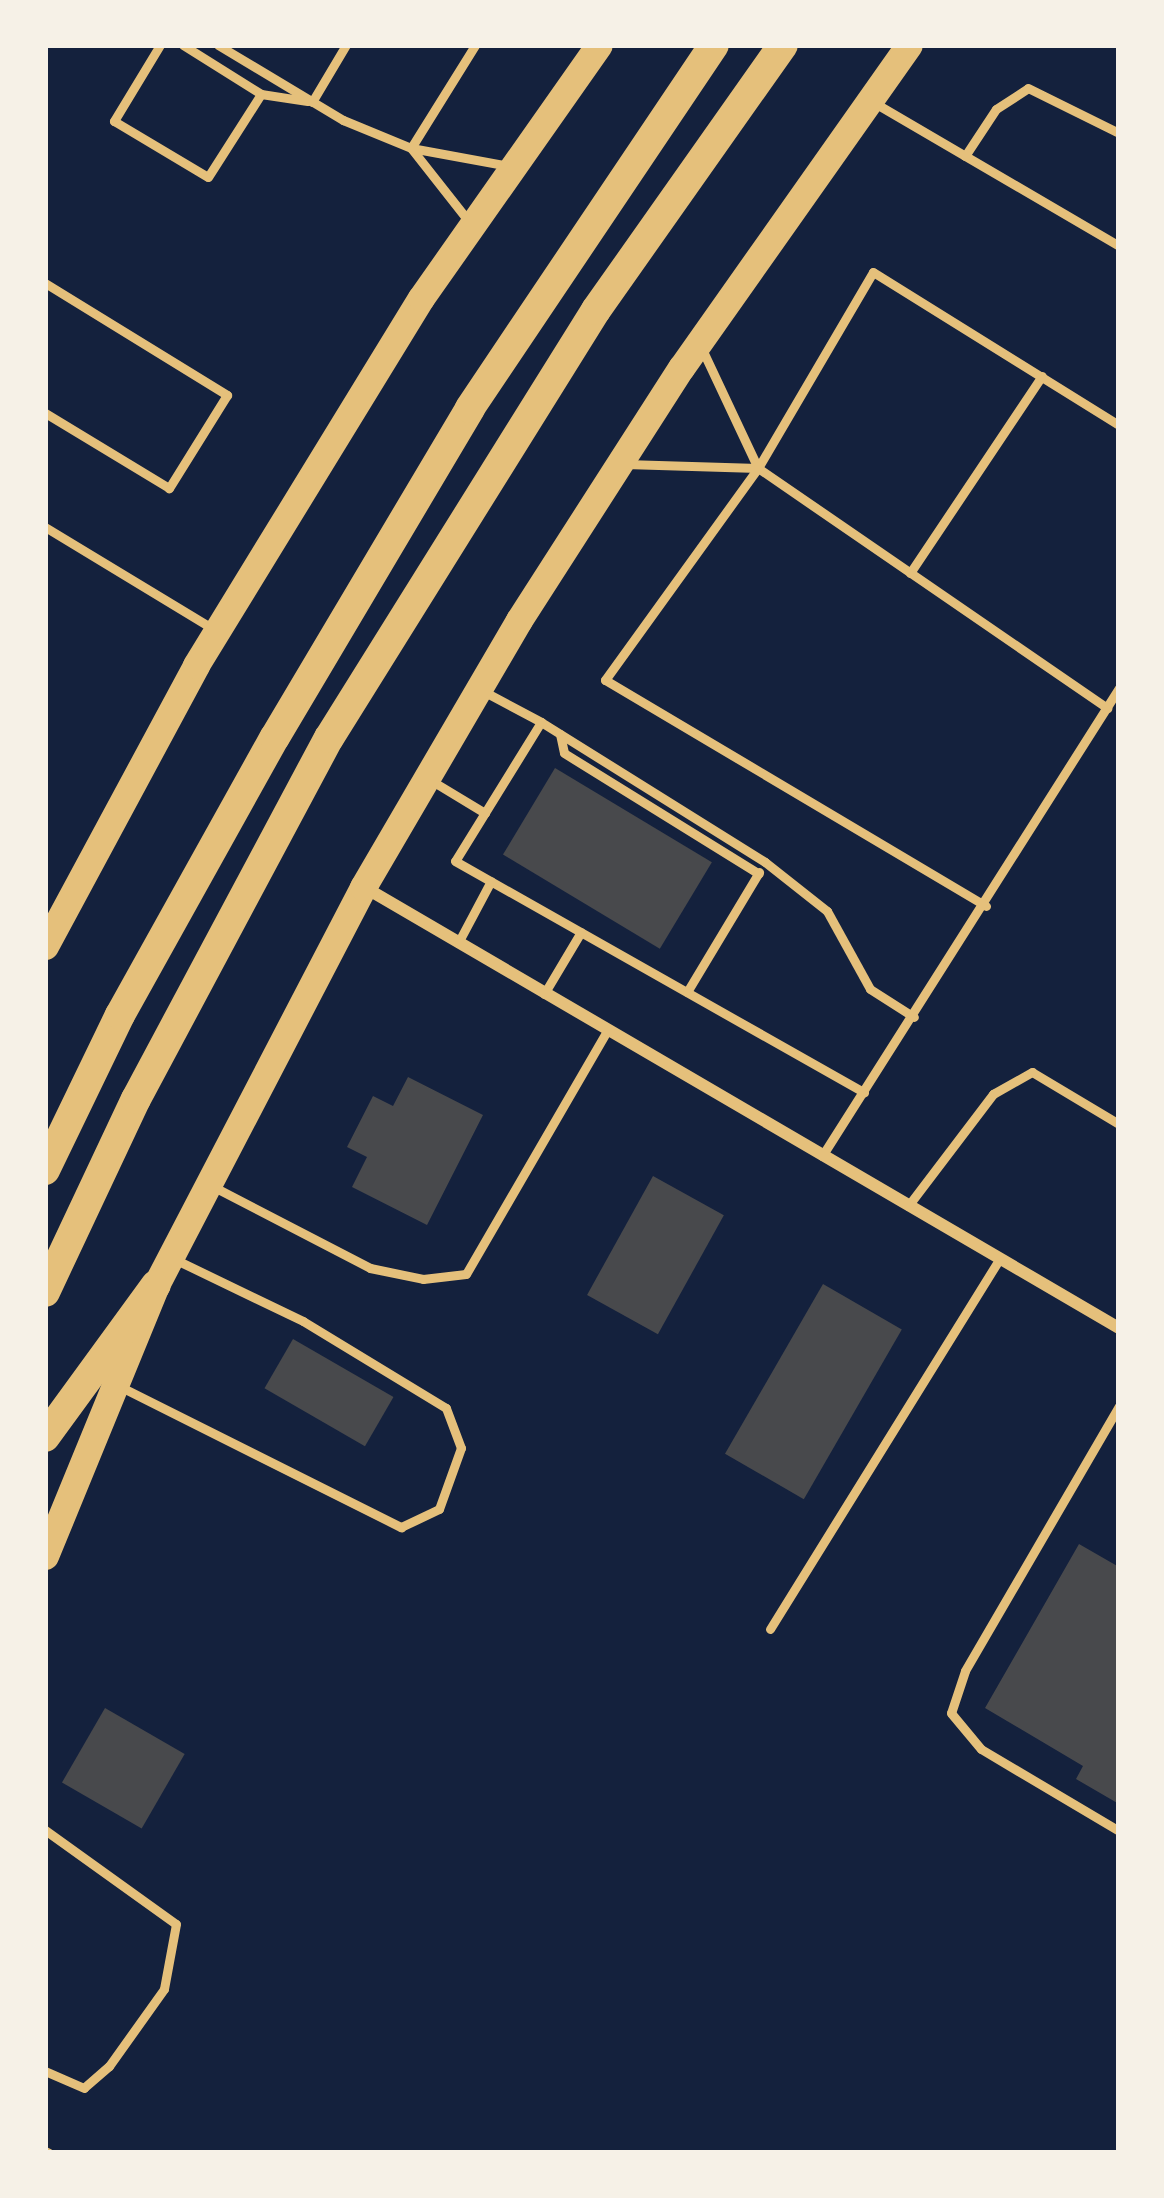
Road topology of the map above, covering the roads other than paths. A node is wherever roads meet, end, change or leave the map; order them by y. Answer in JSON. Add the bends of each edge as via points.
{"nodes":[{"id":1,"x":160,"y":45,"type":"edge"},
{"id":2,"x":183,"y":45,"type":"edge"},
{"id":3,"x":218,"y":45,"type":"edge"},
{"id":4,"x":346,"y":45,"type":"edge"},
{"id":5,"x":475,"y":45,"type":"edge"},
{"id":6,"x":599,"y":45,"type":"edge"},
{"id":7,"x":714,"y":45,"type":"edge"},
{"id":8,"x":784,"y":45,"type":"edge"},
{"id":9,"x":909,"y":45,"type":"edge"},
{"id":10,"x":261,"y":94,"type":"junction"},
{"id":11,"x":868,"y":100,"type":"junction"},
{"id":12,"x":312,"y":102,"type":"junction"},
{"id":13,"x":1119,"y":133,"type":"edge"},
{"id":14,"x":411,"y":148,"type":"junction"},
{"id":15,"x":965,"y":156,"type":"junction"},
{"id":16,"x":511,"y":166,"type":"junction"},
{"id":17,"x":470,"y":224,"type":"junction"},
{"id":18,"x":1119,"y":246,"type":"edge"},
{"id":19,"x":45,"y":284,"type":"edge"},
{"id":20,"x":698,"y":342,"type":"junction"},
{"id":21,"x":1042,"y":376,"type":"junction"},
{"id":22,"x":45,"y":413,"type":"edge"},
{"id":23,"x":1119,"y":424,"type":"edge"},
{"id":24,"x":619,"y":464,"type":"junction"},
{"id":25,"x":758,"y":468,"type":"junction"},
{"id":26,"x":45,"y":527,"type":"edge"},
{"id":27,"x":910,"y":573,"type":"junction"},
{"id":28,"x":217,"y":632,"type":"junction"},
{"id":29,"x":479,"y":688,"type":"junction"},
{"id":30,"x":1119,"y":688,"type":"edge"},
{"id":31,"x":1107,"y":708,"type":"junction"},
{"id":32,"x":542,"y":722,"type":"junction"},
{"id":33,"x":560,"y":734,"type":"junction"},
{"id":34,"x":427,"y":778,"type":"junction"},
{"id":35,"x":485,"y":813,"type":"junction"},
{"id":36,"x":765,"y":862,"type":"junction"},
{"id":37,"x":759,"y":874,"type":"junction"},
{"id":38,"x":491,"y":881,"type":"junction"},
{"id":39,"x":363,"y":887,"type":"junction"},
{"id":40,"x":986,"y":906,"type":"junction"},
{"id":41,"x":580,"y":932,"type":"junction"},
{"id":42,"x":458,"y":943,"type":"junction"},
{"id":43,"x":45,"y":946,"type":"edge"},
{"id":44,"x":687,"y":992,"type":"junction"},
{"id":45,"x":544,"y":994,"type":"junction"},
{"id":46,"x":914,"y":1017,"type":"junction"},
{"id":47,"x":607,"y":1031,"type":"junction"},
{"id":48,"x":864,"y":1092,"type":"junction"},
{"id":49,"x":1119,"y":1124,"type":"edge"},
{"id":50,"x":822,"y":1156,"type":"junction"},
{"id":51,"x":45,"y":1170,"type":"edge"},
{"id":52,"x":209,"y":1184,"type":"junction"},
{"id":53,"x":908,"y":1206,"type":"junction"},
{"id":54,"x":999,"y":1258,"type":"junction"},
{"id":55,"x":163,"y":1271,"type":"junction"},
{"id":56,"x":45,"y":1292,"type":"edge"},
{"id":57,"x":1119,"y":1328,"type":"edge"},
{"id":58,"x":117,"y":1384,"type":"junction"},
{"id":59,"x":1119,"y":1406,"type":"edge"},
{"id":60,"x":45,"y":1437,"type":"edge"},
{"id":61,"x":45,"y":1556,"type":"edge"},
{"id":62,"x":770,"y":1629,"type":"dead end"},
{"id":63,"x":45,"y":1830,"type":"edge"},
{"id":64,"x":1119,"y":1831,"type":"edge"},
{"id":65,"x":45,"y":2071,"type":"edge"}],
"edges":[{"from":1,"to":10,"type":"lane","via":[[114,121],[208,177]]},
{"from":2,"to":10,"type":"lane"},
{"from":3,"to":12,"type":"lane"},
{"from":4,"to":12,"type":"lane"},
{"from":5,"to":14,"type":"lane"},
{"from":6,"to":16,"type":"highway"},
{"from":7,"to":51,"type":"highway","via":[[458,428],[120,1015]]},
{"from":8,"to":56,"type":"highway","via":[[570,350],[329,738],[136,1099]]},
{"from":9,"to":11,"type":"highway"},
{"from":10,"to":12,"type":"lane"},
{"from":11,"to":15,"type":"lane"},
{"from":11,"to":20,"type":"highway"},
{"from":12,"to":14,"type":"lane"},
{"from":13,"to":15,"type":"lane","via":[[1028,88],[996,109]]},
{"from":14,"to":16,"type":"lane"},
{"from":14,"to":17,"type":"lane"},
{"from":15,"to":18,"type":"lane"},
{"from":16,"to":17,"type":"highway"},
{"from":17,"to":28,"type":"highway"},
{"from":19,"to":22,"type":"lane","via":[[227,395],[169,488]]},
{"from":20,"to":24,"type":"highway"},
{"from":20,"to":25,"type":"lane"},
{"from":21,"to":23,"type":"lane"},
{"from":21,"to":25,"type":"lane","via":[[873,272]]},
{"from":21,"to":27,"type":"lane"},
{"from":24,"to":25,"type":"lane"},
{"from":24,"to":29,"type":"highway"},
{"from":25,"to":27,"type":"lane"},
{"from":25,"to":40,"type":"lane","via":[[605,680]]},
{"from":26,"to":28,"type":"lane"},
{"from":27,"to":31,"type":"lane"},
{"from":28,"to":43,"type":"highway"},
{"from":29,"to":32,"type":"lane"},
{"from":29,"to":34,"type":"highway"},
{"from":30,"to":31,"type":"lane"},
{"from":31,"to":40,"type":"lane"},
{"from":32,"to":33,"type":"lane"},
{"from":32,"to":35,"type":"lane"},
{"from":33,"to":36,"type":"lane"},
{"from":33,"to":37,"type":"lane","via":[[564,753]]},
{"from":34,"to":35,"type":"lane"},
{"from":34,"to":39,"type":"highway"},
{"from":35,"to":38,"type":"lane","via":[[455,861]]},
{"from":36,"to":37,"type":"lane"},
{"from":36,"to":46,"type":"lane","via":[[827,911],[870,989]]},
{"from":37,"to":44,"type":"lane"},
{"from":38,"to":41,"type":"lane"},
{"from":38,"to":42,"type":"lane"},
{"from":39,"to":42,"type":"street"},
{"from":39,"to":52,"type":"highway"},
{"from":40,"to":46,"type":"lane"},
{"from":41,"to":44,"type":"lane"},
{"from":41,"to":45,"type":"lane"},
{"from":42,"to":45,"type":"street"},
{"from":44,"to":48,"type":"lane"},
{"from":45,"to":47,"type":"street"},
{"from":46,"to":48,"type":"lane"},
{"from":47,"to":50,"type":"street"},
{"from":47,"to":52,"type":"lane","via":[[466,1274],[423,1279],[370,1268]]},
{"from":48,"to":50,"type":"lane"},
{"from":49,"to":53,"type":"lane","via":[[1032,1072],[993,1094]]},
{"from":50,"to":53,"type":"street"},
{"from":52,"to":55,"type":"highway"},
{"from":53,"to":54,"type":"street"},
{"from":54,"to":57,"type":"street"},
{"from":54,"to":62,"type":"lane"},
{"from":55,"to":58,"type":"highway"},
{"from":55,"to":58,"type":"lane","via":[[322,1331],[446,1408],[461,1448],[439,1509],[400,1527]]},
{"from":55,"to":60,"type":"highway"},
{"from":58,"to":61,"type":"highway"},
{"from":59,"to":64,"type":"lane","via":[[965,1671],[951,1712],[981,1749]]},
{"from":63,"to":65,"type":"lane","via":[[176,1924],[164,1989],[109,2066],[84,2088]]}]}
